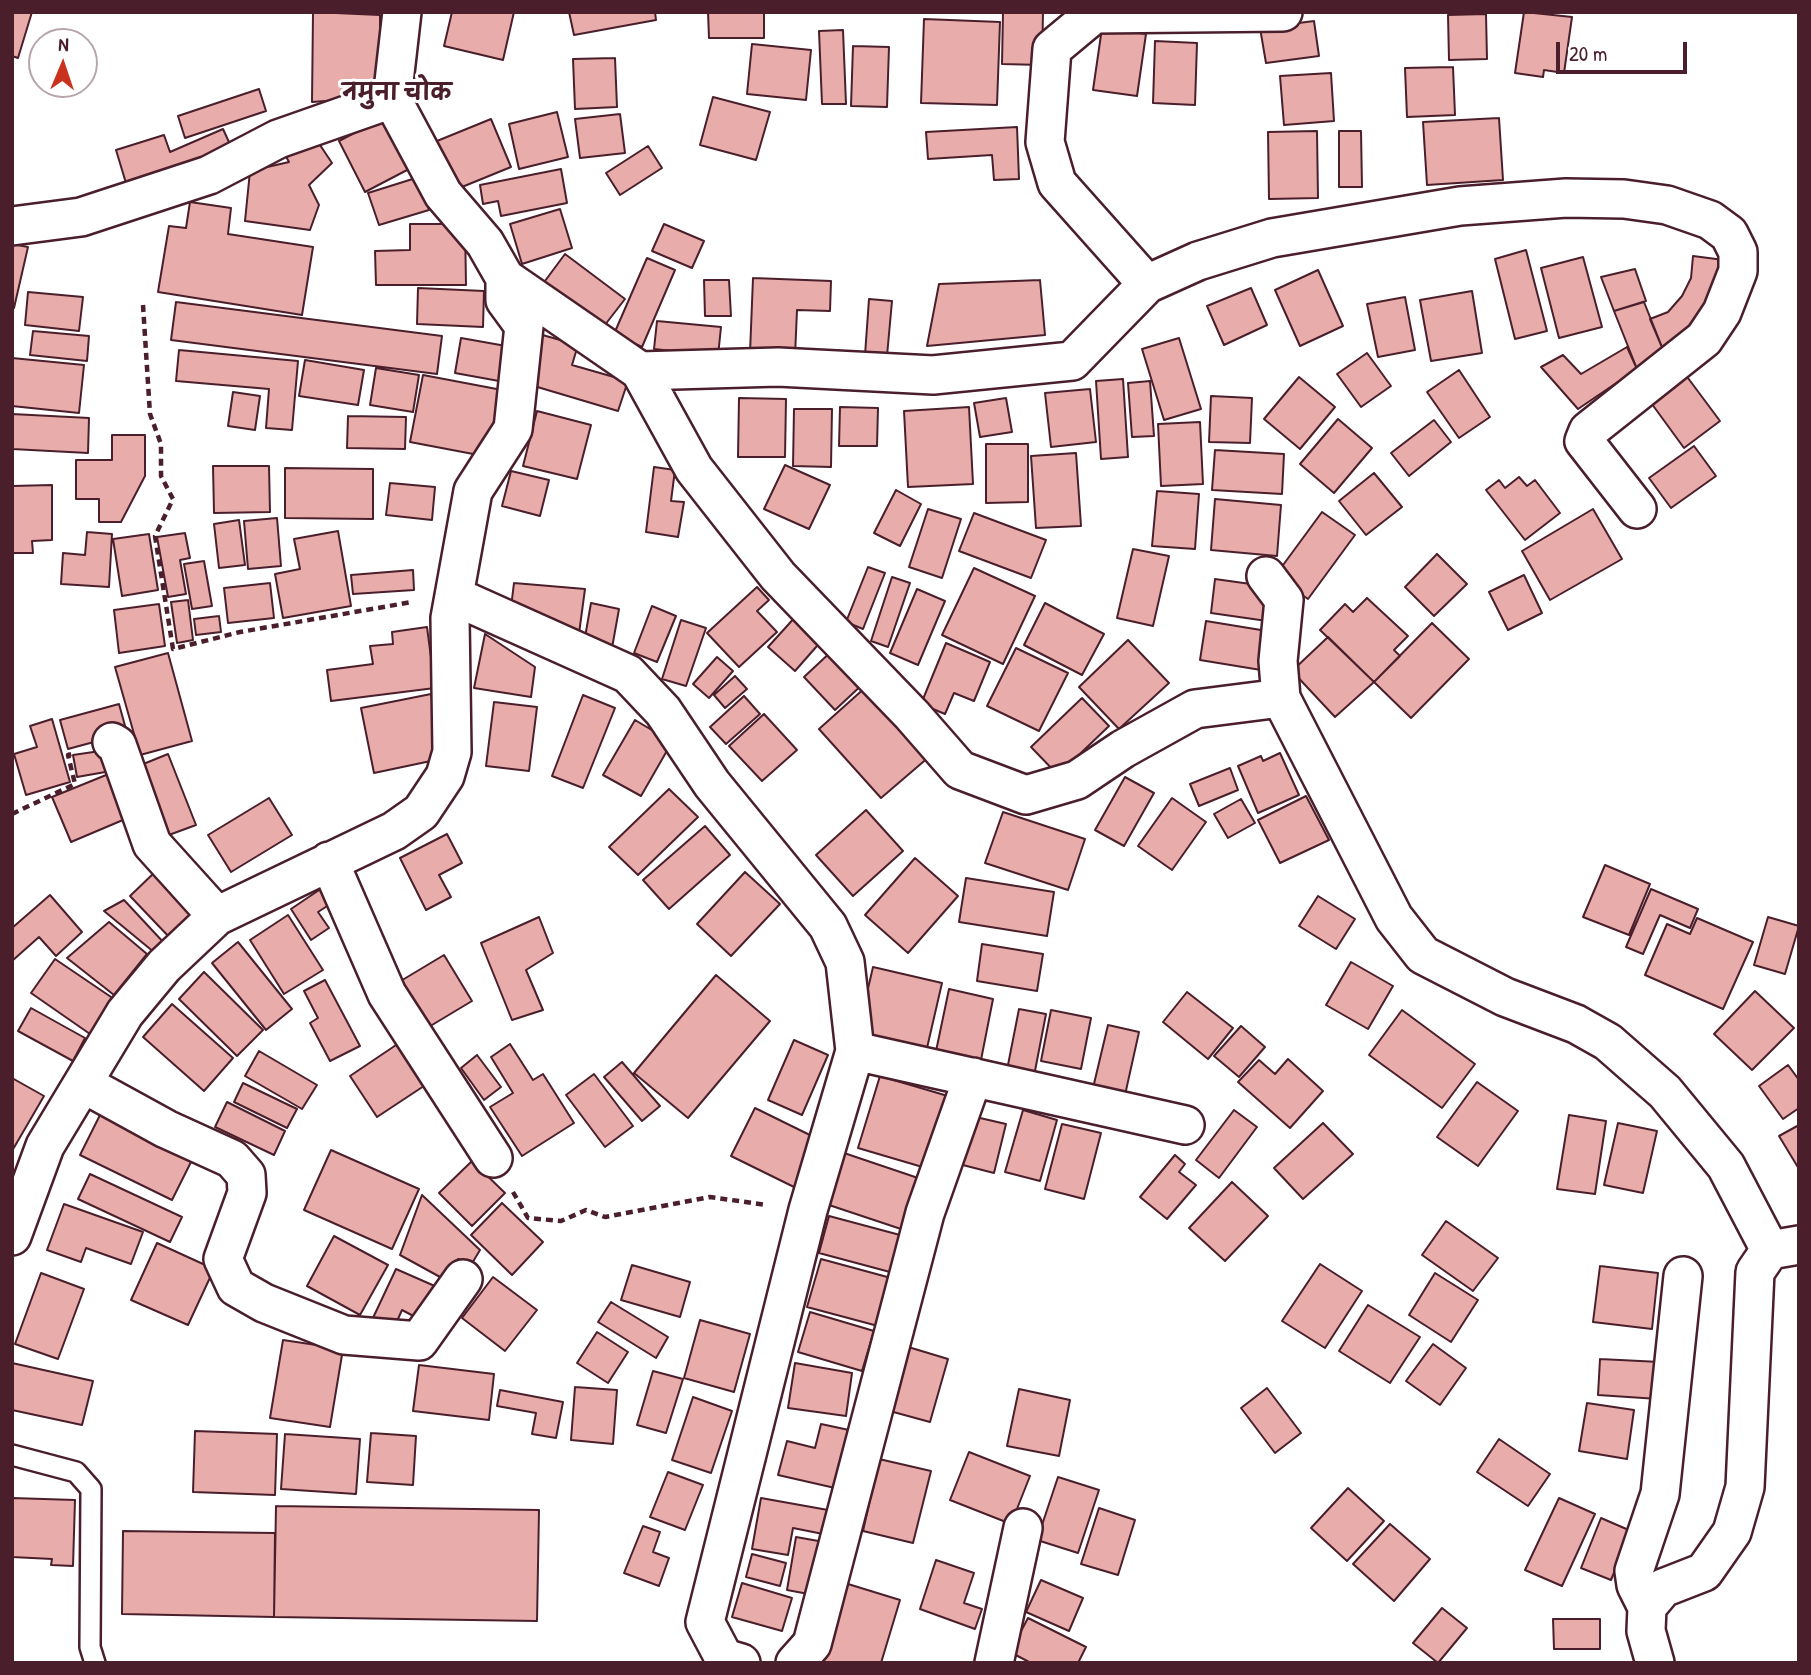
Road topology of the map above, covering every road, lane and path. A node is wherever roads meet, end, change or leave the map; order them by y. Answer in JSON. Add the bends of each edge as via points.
{"nodes":[{"id":1,"x":402,"y":12,"type":"edge"},
{"id":2,"x":1283,"y":12,"type":"edge"},
{"id":3,"x":392,"y":99,"type":"junction"},
{"id":4,"x":12,"y":226,"type":"edge"},
{"id":5,"x":505,"y":278,"type":"junction"},
{"id":6,"x":1147,"y":284,"type":"junction"},
{"id":7,"x":143,"y":305,"type":"dead end"},
{"id":8,"x":640,"y":371,"type":"junction"},
{"id":9,"x":1637,"y":509,"type":"dead end"},
{"id":10,"x":1266,"y":576,"type":"dead end"},
{"id":11,"x":454,"y":596,"type":"junction"},
{"id":12,"x":1281,"y":698,"type":"junction"},
{"id":13,"x":112,"y":742,"type":"joint"},
{"id":14,"x":12,"y":814,"type":"edge"},
{"id":15,"x":329,"y":861,"type":"junction"},
{"id":16,"x":217,"y":916,"type":"junction"},
{"id":17,"x":855,"y":1051,"type":"junction"},
{"id":18,"x":973,"y":1077,"type":"junction"},
{"id":19,"x":83,"y":1084,"type":"junction"},
{"id":20,"x":1185,"y":1125,"type":"dead end"},
{"id":21,"x":493,"y":1158,"type":"joint"},
{"id":22,"x":808,"y":1210,"type":"junction"},
{"id":23,"x":12,"y":1236,"type":"edge"},
{"id":24,"x":1784,"y":1248,"type":"edge"},
{"id":25,"x":1683,"y":1276,"type":"dead end"},
{"id":26,"x":463,"y":1279,"type":"dead end"},
{"id":27,"x":12,"y":1455,"type":"edge"},
{"id":28,"x":1023,"y":1528,"type":"dead end"},
{"id":29,"x":1647,"y":1607,"type":"junction"},
{"id":30,"x":95,"y":1663,"type":"edge"},
{"id":31,"x":741,"y":1663,"type":"edge"},
{"id":32,"x":795,"y":1663,"type":"edge"},
{"id":33,"x":993,"y":1663,"type":"edge"},
{"id":34,"x":1655,"y":1663,"type":"edge"}],
"edges":[{"from":1,"to":3,"type":"street"},
{"from":2,"to":6,"type":"street","via":[[1094,14],[1052,49],[1045,142],[1057,183]]},
{"from":3,"to":4,"type":"street","via":[[278,139],[209,175],[81,217]]},
{"from":3,"to":5,"type":"street","via":[[443,194],[485,243]]},
{"from":5,"to":8,"type":"street"},
{"from":5,"to":11,"type":"street","via":[[505,300],[524,326],[513,429],[473,491]]},
{"from":6,"to":8,"type":"street","via":[[1072,361],[933,375],[778,367]]},
{"from":6,"to":9,"type":"street","via":[[1198,261],[1272,238],[1460,206],[1566,198],[1624,200],[1667,205],[1710,220],[1729,233],[1738,252],[1735,279],[1722,312],[1704,339],[1588,430],[1584,441]]},
{"from":7,"to":11,"type":"path","via":[[150,414],[161,444],[161,475],[173,499],[155,536],[173,649],[240,632]]},
{"from":8,"to":12,"type":"street","via":[[694,469],[778,576],[960,770],[1026,794],[1077,780],[1195,709]]},
{"from":10,"to":12,"type":"street","via":[[1284,600],[1278,662]]},
{"from":11,"to":15,"type":"street","via":[[450,618],[452,752],[445,776],[421,812],[394,831]]},
{"from":11,"to":17,"type":"street","via":[[628,674],[663,711],[712,783],[828,926],[845,962]]},
{"from":12,"to":24,"type":"street","via":[[1394,918],[1423,955],[1608,1042],[1665,1092],[1726,1166]]},
{"from":13,"to":14,"type":"path","via":[[68,755],[75,785]]},
{"from":13,"to":16,"type":"street","via":[[117,745],[152,844]]},
{"from":15,"to":16,"type":"street"},
{"from":15,"to":21,"type":"street","via":[[387,994]]},
{"from":16,"to":19,"type":"street","via":[[164,966],[125,1013]]},
{"from":17,"to":18,"type":"street"},
{"from":17,"to":22,"type":"street"},
{"from":18,"to":20,"type":"street"},
{"from":18,"to":32,"type":"street","via":[[925,1213],[812,1644]]},
{"from":19,"to":23,"type":"street","via":[[45,1146]]},
{"from":19,"to":26,"type":"street","via":[[232,1159],[246,1175],[247,1193],[223,1259],[236,1287],[264,1304],[344,1335],[419,1341]]},
{"from":21,"to":22,"type":"path","via":[[528,1218],[561,1220],[586,1210],[605,1217],[710,1197]]},
{"from":22,"to":31,"type":"street","via":[[705,1622],[724,1658]]},
{"from":24,"to":29,"type":"street","via":[[1755,1272],[1745,1487],[1732,1532],[1704,1572],[1663,1588]]},
{"from":25,"to":29,"type":"street","via":[[1660,1494],[1634,1571]]},
{"from":27,"to":30,"type":"lane","via":[[76,1472],[91,1489],[90,1647]]},
{"from":28,"to":33,"type":"street"},
{"from":29,"to":34,"type":"street","via":[[1646,1631]]}]}
